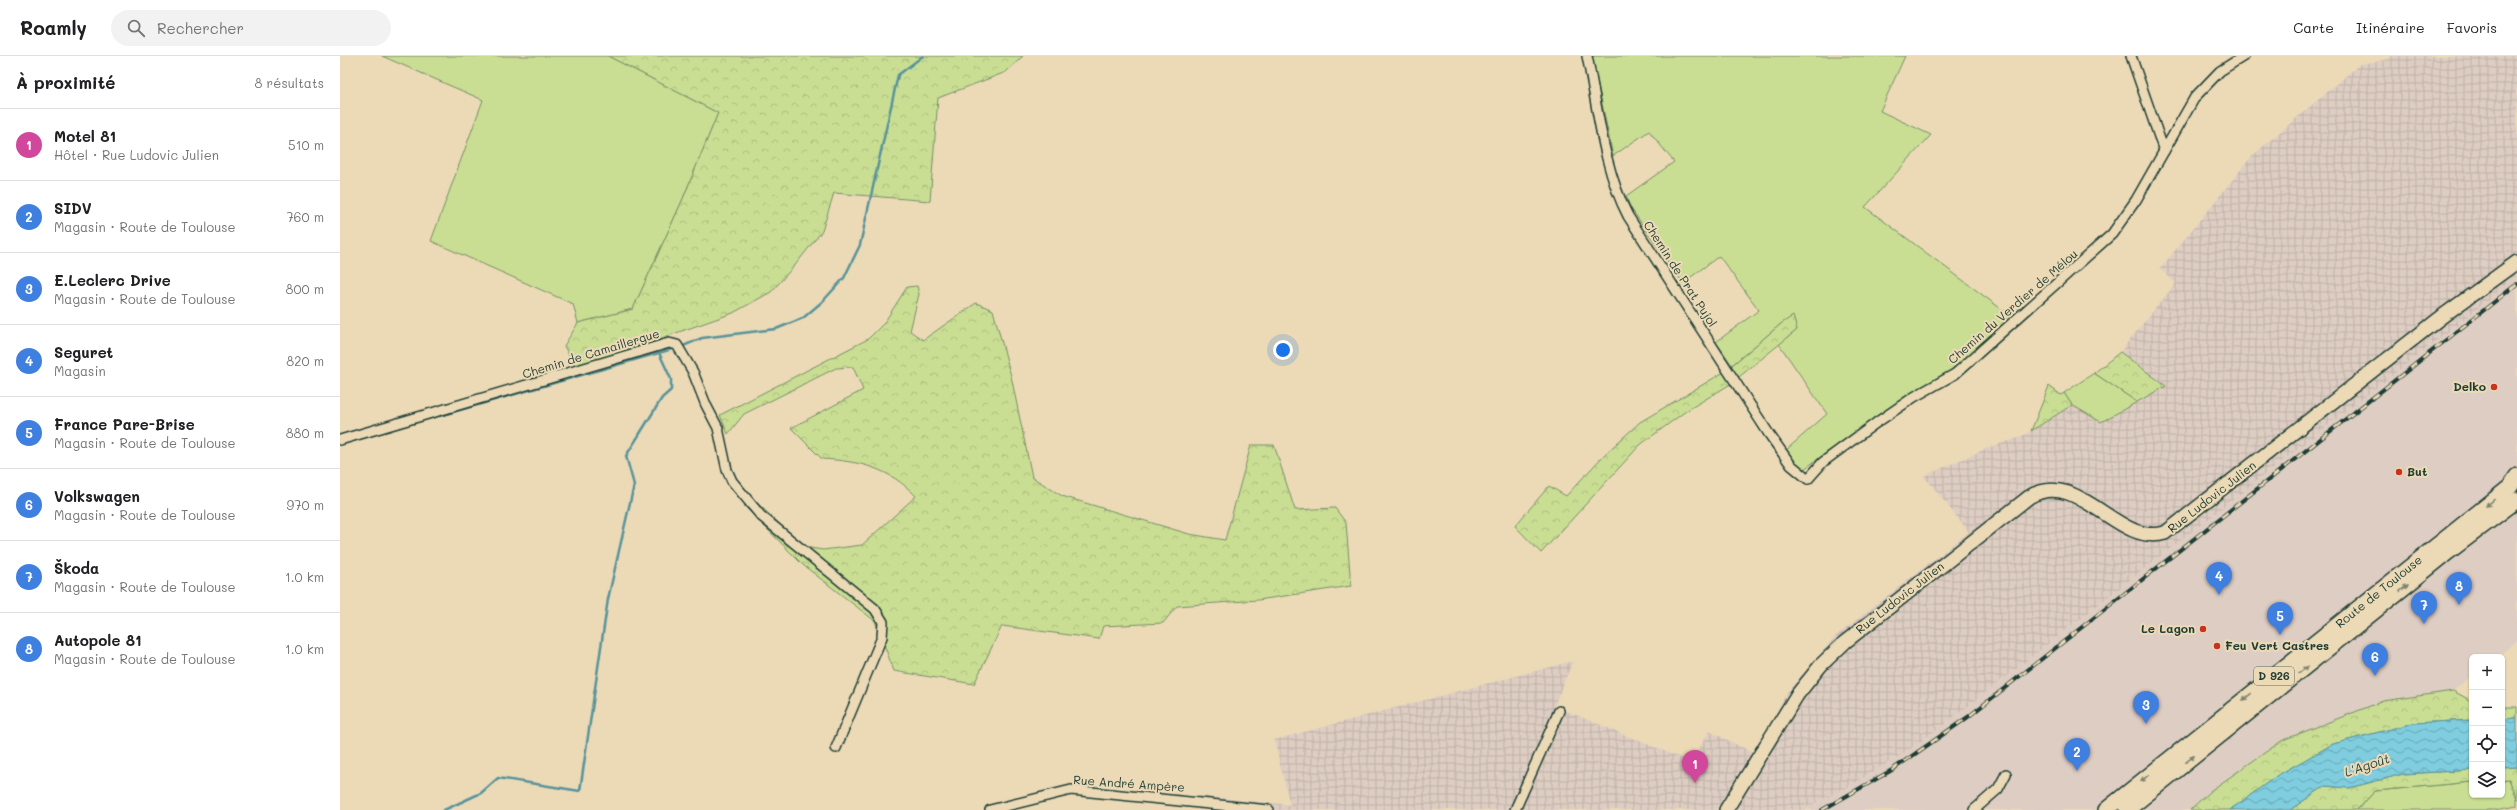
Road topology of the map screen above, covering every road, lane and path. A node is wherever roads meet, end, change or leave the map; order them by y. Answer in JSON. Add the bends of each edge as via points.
{"nodes":[{"id":1,"x":1587,"y":56,"type":"edge"},
{"id":2,"x":2131,"y":56,"type":"edge"},
{"id":3,"x":2244,"y":56,"type":"edge"},
{"id":4,"x":2164,"y":151,"type":"junction"},
{"id":5,"x":2517,"y":262,"type":"edge"},
{"id":6,"x":340,"y":440,"type":"edge"},
{"id":7,"x":2517,"y":476,"type":"edge"},
{"id":8,"x":1808,"y":479,"type":"joint"},
{"id":9,"x":2517,"y":500,"type":"edge"},
{"id":10,"x":1559,"y":711,"type":"dead end"},
{"id":11,"x":836,"y":748,"type":"dead end"},
{"id":12,"x":2006,"y":774,"type":"dead end"},
{"id":13,"x":990,"y":810,"type":"edge"},
{"id":14,"x":1268,"y":810,"type":"edge"},
{"id":15,"x":1515,"y":810,"type":"edge"},
{"id":16,"x":1726,"y":810,"type":"edge"},
{"id":17,"x":1974,"y":810,"type":"edge"},
{"id":18,"x":2106,"y":810,"type":"edge"},
{"id":19,"x":2127,"y":810,"type":"edge"}],
"edges":[{"from":1,"to":8,"type":"street","name":"Chemin de Prat Pujol","via":[[1605,147],[1628,216],[1769,434],[1791,465]]},
{"from":2,"to":4,"type":"street"},
{"from":3,"to":4,"type":"street","name":"Chemin du Verdier de Mélou","via":[[2220,71],[2202,88]]},
{"from":4,"to":8,"type":"street","name":"Chemin du Verdier de Mélou","via":[[2124,218],[2092,253],[1955,374],[1894,411],[1823,462]]},
{"from":5,"to":16,"type":"main road","name":"Rue Ludovic Julien","via":[[2444,315],[2165,533],[2152,536],[2140,533],[2064,491],[2046,490],[2029,497],[1845,642],[1821,665],[1797,695]]},
{"from":6,"to":11,"type":"street","name":"Chemin de Camaillergue","via":[[669,343],[678,348],[693,372],[718,428],[727,470],[732,480],[761,516],[875,609],[883,622],[882,637]]},
{"from":7,"to":18,"type":"main road","name":"Route de Toulouse","number":"D 926","one_way":true,"via":[[2504,492]]},
{"from":19,"to":9,"type":"main road","name":"Route de Toulouse","number":"D 926","one_way":true,"via":[[2448,552]]},
{"from":10,"to":15,"type":"street"},
{"from":12,"to":17,"type":"street","via":[[1998,789]]},
{"from":13,"to":14,"type":"street","name":"Rue André Ampère","via":[[1071,790]]}]}
